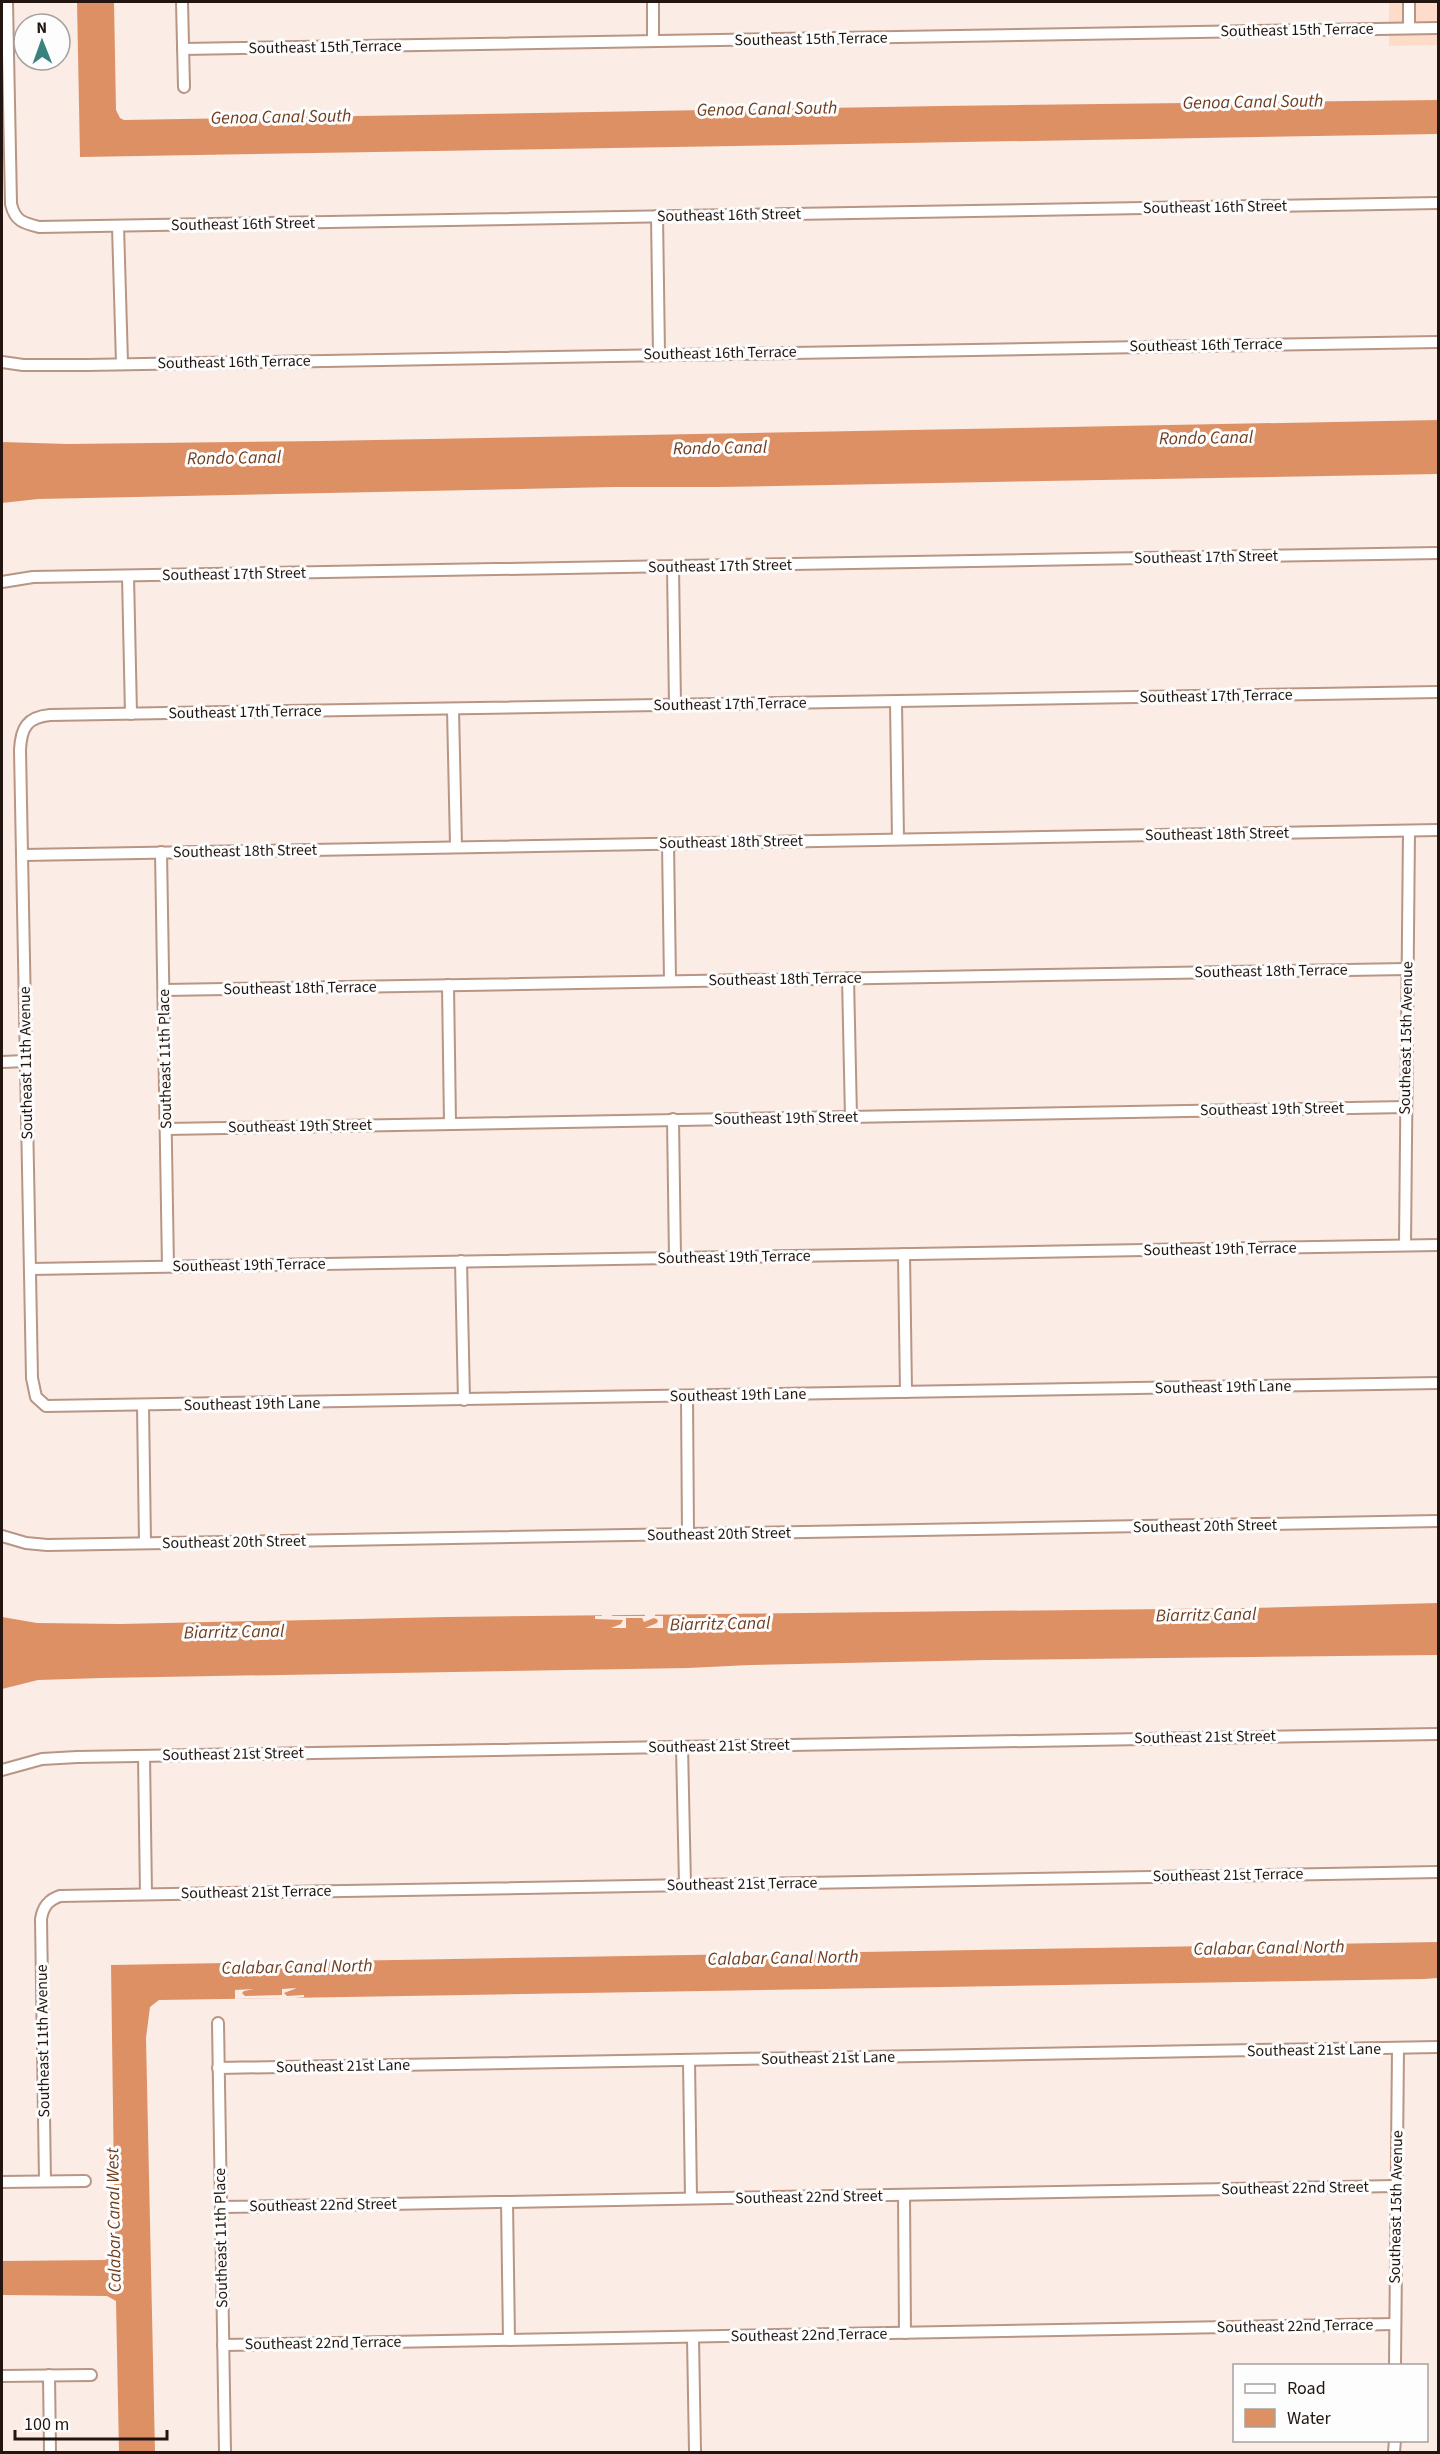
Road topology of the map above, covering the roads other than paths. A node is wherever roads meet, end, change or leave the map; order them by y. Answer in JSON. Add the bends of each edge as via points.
{"nodes":[{"id":1,"x":7,"y":2,"type":"edge"},
{"id":2,"x":182,"y":2,"type":"edge"},
{"id":3,"x":652,"y":2,"type":"edge"},
{"id":4,"x":1409,"y":2,"type":"edge"},
{"id":5,"x":1438,"y":27,"type":"edge"},
{"id":6,"x":1409,"y":28,"type":"junction"},
{"id":7,"x":653,"y":41,"type":"junction"},
{"id":8,"x":183,"y":49,"type":"junction"},
{"id":9,"x":184,"y":87,"type":"dead end"},
{"id":10,"x":1438,"y":203,"type":"edge"},
{"id":11,"x":657,"y":216,"type":"junction"},
{"id":12,"x":118,"y":226,"type":"junction"},
{"id":13,"x":1438,"y":342,"type":"edge"},
{"id":14,"x":659,"y":354,"type":"junction"},
{"id":15,"x":2,"y":362,"type":"edge"},
{"id":16,"x":122,"y":363,"type":"junction"},
{"id":17,"x":1438,"y":554,"type":"edge"},
{"id":18,"x":673,"y":567,"type":"junction"},
{"id":19,"x":128,"y":576,"type":"junction"},
{"id":20,"x":2,"y":582,"type":"edge"},
{"id":21,"x":1438,"y":692,"type":"edge"},
{"id":22,"x":896,"y":702,"type":"junction"},
{"id":23,"x":675,"y":705,"type":"junction"},
{"id":24,"x":453,"y":709,"type":"junction"},
{"id":25,"x":131,"y":714,"type":"junction"},
{"id":26,"x":25,"y":725,"type":"joint"},
{"id":27,"x":1438,"y":830,"type":"edge"},
{"id":28,"x":1409,"y":831,"type":"junction"},
{"id":29,"x":898,"y":839,"type":"junction"},
{"id":30,"x":668,"y":843,"type":"junction"},
{"id":31,"x":456,"y":846,"type":"junction"},
{"id":32,"x":161,"y":852,"type":"junction"},
{"id":33,"x":23,"y":855,"type":"junction"},
{"id":34,"x":1407,"y":969,"type":"junction"},
{"id":35,"x":848,"y":978,"type":"junction"},
{"id":36,"x":670,"y":981,"type":"junction"},
{"id":37,"x":448,"y":985,"type":"junction"},
{"id":38,"x":164,"y":990,"type":"junction"},
{"id":39,"x":26,"y":1061,"type":"junction"},
{"id":40,"x":2,"y":1062,"type":"edge"},
{"id":41,"x":1406,"y":1107,"type":"junction"},
{"id":42,"x":851,"y":1117,"type":"junction"},
{"id":43,"x":673,"y":1119,"type":"junction"},
{"id":44,"x":450,"y":1123,"type":"junction"},
{"id":45,"x":166,"y":1129,"type":"junction"},
{"id":46,"x":1405,"y":1245,"type":"junction"},
{"id":47,"x":1438,"y":1245,"type":"edge"},
{"id":48,"x":904,"y":1254,"type":"junction"},
{"id":49,"x":675,"y":1258,"type":"junction"},
{"id":50,"x":461,"y":1261,"type":"junction"},
{"id":51,"x":168,"y":1266,"type":"junction"},
{"id":52,"x":30,"y":1269,"type":"junction"},
{"id":53,"x":1438,"y":1383,"type":"edge"},
{"id":54,"x":906,"y":1392,"type":"junction"},
{"id":55,"x":687,"y":1396,"type":"junction"},
{"id":56,"x":464,"y":1400,"type":"junction"},
{"id":57,"x":38,"y":1401,"type":"joint"},
{"id":58,"x":143,"y":1406,"type":"junction"},
{"id":59,"x":1438,"y":1521,"type":"edge"},
{"id":60,"x":688,"y":1534,"type":"junction"},
{"id":61,"x":2,"y":1536,"type":"edge"},
{"id":62,"x":145,"y":1543,"type":"junction"},
{"id":63,"x":1438,"y":1734,"type":"edge"},
{"id":64,"x":682,"y":1747,"type":"junction"},
{"id":65,"x":144,"y":1756,"type":"junction"},
{"id":66,"x":2,"y":1770,"type":"edge"},
{"id":67,"x":1438,"y":1872,"type":"edge"},
{"id":68,"x":685,"y":1885,"type":"junction"},
{"id":69,"x":146,"y":1894,"type":"junction"},
{"id":70,"x":48,"y":1902,"type":"joint"},
{"id":71,"x":218,"y":2023,"type":"dead end"},
{"id":72,"x":1438,"y":2047,"type":"edge"},
{"id":73,"x":1398,"y":2048,"type":"junction"},
{"id":74,"x":689,"y":2061,"type":"junction"},
{"id":75,"x":218,"y":2068,"type":"junction"},
{"id":76,"x":45,"y":2181,"type":"junction"},
{"id":77,"x":85,"y":2181,"type":"dead end"},
{"id":78,"x":2,"y":2182,"type":"edge"},
{"id":79,"x":1396,"y":2186,"type":"junction"},
{"id":80,"x":904,"y":2195,"type":"junction"},
{"id":81,"x":690,"y":2198,"type":"junction"},
{"id":82,"x":507,"y":2202,"type":"junction"},
{"id":83,"x":222,"y":2207,"type":"junction"},
{"id":84,"x":1395,"y":2324,"type":"junction"},
{"id":85,"x":905,"y":2333,"type":"junction"},
{"id":86,"x":693,"y":2338,"type":"junction"},
{"id":87,"x":509,"y":2340,"type":"junction"},
{"id":88,"x":223,"y":2345,"type":"junction"},
{"id":89,"x":1395,"y":2364,"type":"edge"},
{"id":90,"x":49,"y":2375,"type":"junction"},
{"id":91,"x":91,"y":2375,"type":"dead end"},
{"id":92,"x":2,"y":2376,"type":"edge"},
{"id":93,"x":50,"y":2452,"type":"edge"},
{"id":94,"x":225,"y":2452,"type":"edge"},
{"id":95,"x":695,"y":2452,"type":"edge"}],
"edges":[{"from":1,"to":12,"type":"street","name":"Southeast 16th Street","via":[[14,214],[21,223],[39,227]]},
{"from":2,"to":8,"type":"street"},
{"from":3,"to":7,"type":"street"},
{"from":4,"to":6,"type":"street"},
{"from":5,"to":6,"type":"street","name":"Southeast 15th Terrace"},
{"from":6,"to":7,"type":"street","name":"Southeast 15th Terrace"},
{"from":7,"to":8,"type":"street","name":"Southeast 15th Terrace"},
{"from":8,"to":9,"type":"street"},
{"from":10,"to":11,"type":"street","name":"Southeast 16th Street"},
{"from":11,"to":12,"type":"street","name":"Southeast 16th Street"},
{"from":11,"to":14,"type":"street"},
{"from":12,"to":16,"type":"street"},
{"from":13,"to":14,"type":"street","name":"Southeast 16th Terrace"},
{"from":14,"to":16,"type":"street","name":"Southeast 16th Terrace"},
{"from":15,"to":16,"type":"street","name":"Southeast 16th Terrace"},
{"from":17,"to":18,"type":"street","name":"Southeast 17th Street"},
{"from":18,"to":19,"type":"street","name":"Southeast 17th Street"},
{"from":18,"to":23,"type":"street"},
{"from":19,"to":20,"type":"street","name":"Southeast 17th Street","via":[[33,577]]},
{"from":19,"to":25,"type":"street"},
{"from":21,"to":22,"type":"street","name":"Southeast 17th Terrace"},
{"from":22,"to":23,"type":"street","name":"Southeast 17th Terrace"},
{"from":22,"to":29,"type":"street"},
{"from":23,"to":24,"type":"street","name":"Southeast 17th Terrace"},
{"from":24,"to":25,"type":"street","name":"Southeast 17th Terrace"},
{"from":24,"to":31,"type":"street"},
{"from":25,"to":26,"type":"street","name":"Southeast 17th Terrace","via":[[43,716]]},
{"from":26,"to":33,"type":"street","name":"Southeast 11th Avenue","via":[[21,737]]},
{"from":27,"to":28,"type":"street","name":"Southeast 18th Street"},
{"from":28,"to":29,"type":"street","name":"Southeast 18th Street"},
{"from":28,"to":34,"type":"street","name":"Southeast 15th Avenue"},
{"from":29,"to":30,"type":"street","name":"Southeast 18th Street"},
{"from":30,"to":31,"type":"street","name":"Southeast 18th Street"},
{"from":30,"to":36,"type":"street"},
{"from":31,"to":32,"type":"street","name":"Southeast 18th Street"},
{"from":32,"to":33,"type":"street","name":"Southeast 18th Street"},
{"from":32,"to":38,"type":"street","name":"Southeast 11th Place"},
{"from":33,"to":39,"type":"street","name":"Southeast 11th Avenue"},
{"from":34,"to":35,"type":"street","name":"Southeast 18th Terrace"},
{"from":34,"to":41,"type":"street","name":"Southeast 15th Avenue"},
{"from":35,"to":36,"type":"street","name":"Southeast 18th Terrace"},
{"from":35,"to":42,"type":"street"},
{"from":36,"to":37,"type":"street","name":"Southeast 18th Terrace"},
{"from":37,"to":38,"type":"street","name":"Southeast 18th Terrace"},
{"from":37,"to":44,"type":"street"},
{"from":38,"to":45,"type":"street","name":"Southeast 11th Place"},
{"from":39,"to":40,"type":"street"},
{"from":39,"to":52,"type":"street","name":"Southeast 11th Avenue"},
{"from":41,"to":42,"type":"street","name":"Southeast 19th Street"},
{"from":41,"to":46,"type":"street","name":"Southeast 15th Avenue"},
{"from":42,"to":43,"type":"street","name":"Southeast 19th Street"},
{"from":43,"to":44,"type":"street","name":"Southeast 19th Street"},
{"from":43,"to":49,"type":"street"},
{"from":44,"to":45,"type":"street","name":"Southeast 19th Street"},
{"from":45,"to":51,"type":"street","name":"Southeast 11th Place"},
{"from":46,"to":47,"type":"street","name":"Southeast 19th Terrace"},
{"from":46,"to":48,"type":"street","name":"Southeast 19th Terrace"},
{"from":48,"to":49,"type":"street","name":"Southeast 19th Terrace"},
{"from":48,"to":54,"type":"street"},
{"from":49,"to":50,"type":"street","name":"Southeast 19th Terrace"},
{"from":50,"to":51,"type":"street","name":"Southeast 19th Terrace"},
{"from":50,"to":56,"type":"street"},
{"from":51,"to":52,"type":"street","name":"Southeast 19th Terrace"},
{"from":52,"to":57,"type":"street","name":"Southeast 11th Avenue","via":[[32,1382]]},
{"from":53,"to":54,"type":"street","name":"Southeast 19th Lane"},
{"from":54,"to":55,"type":"street","name":"Southeast 19th Lane"},
{"from":55,"to":56,"type":"street","name":"Southeast 19th Lane"},
{"from":55,"to":60,"type":"street"},
{"from":56,"to":58,"type":"street","name":"Southeast 19th Lane"},
{"from":57,"to":58,"type":"street","name":"Southeast 19th Lane","via":[[52,1407]]},
{"from":58,"to":62,"type":"street"},
{"from":59,"to":60,"type":"street","name":"Southeast 20th Street"},
{"from":60,"to":62,"type":"street","name":"Southeast 20th Street"},
{"from":61,"to":62,"type":"street","name":"Southeast 20th Street","via":[[26,1544]]},
{"from":63,"to":64,"type":"street","name":"Southeast 21st Street"},
{"from":64,"to":65,"type":"street","name":"Southeast 21st Street"},
{"from":64,"to":68,"type":"street"},
{"from":65,"to":66,"type":"street","name":"Southeast 21st Street","via":[[42,1759]]},
{"from":65,"to":69,"type":"street"},
{"from":67,"to":68,"type":"street","name":"Southeast 21st Terrace"},
{"from":68,"to":69,"type":"street","name":"Southeast 21st Terrace"},
{"from":69,"to":70,"type":"street","name":"Southeast 21st Terrace","via":[[65,1895]]},
{"from":70,"to":76,"type":"street","name":"Southeast 11th Avenue","via":[[41,1919]]},
{"from":71,"to":75,"type":"street","name":"Southeast 11th Place"},
{"from":72,"to":73,"type":"street","name":"Southeast 21st Lane"},
{"from":73,"to":74,"type":"street","name":"Southeast 21st Lane"},
{"from":73,"to":79,"type":"street","name":"Southeast 15th Avenue"},
{"from":74,"to":75,"type":"street","name":"Southeast 21st Lane"},
{"from":74,"to":81,"type":"street"},
{"from":75,"to":83,"type":"street","name":"Southeast 11th Place"},
{"from":76,"to":77,"type":"street"},
{"from":76,"to":78,"type":"street"},
{"from":79,"to":80,"type":"street","name":"Southeast 22nd Street"},
{"from":79,"to":84,"type":"street","name":"Southeast 15th Avenue"},
{"from":80,"to":81,"type":"street","name":"Southeast 22nd Street"},
{"from":80,"to":85,"type":"street"},
{"from":81,"to":82,"type":"street","name":"Southeast 22nd Street"},
{"from":82,"to":83,"type":"street","name":"Southeast 22nd Street"},
{"from":82,"to":87,"type":"street"},
{"from":83,"to":88,"type":"street","name":"Southeast 11th Place"},
{"from":84,"to":85,"type":"street","name":"Southeast 22nd Terrace"},
{"from":84,"to":89,"type":"street","name":"Southeast 15th Avenue"},
{"from":85,"to":86,"type":"street","name":"Southeast 22nd Terrace"},
{"from":86,"to":87,"type":"street","name":"Southeast 22nd Terrace"},
{"from":86,"to":95,"type":"street"},
{"from":87,"to":88,"type":"street","name":"Southeast 22nd Terrace"},
{"from":88,"to":94,"type":"street","name":"Southeast 11th Place"},
{"from":90,"to":91,"type":"street"},
{"from":90,"to":92,"type":"street"},
{"from":90,"to":93,"type":"street"}]}
